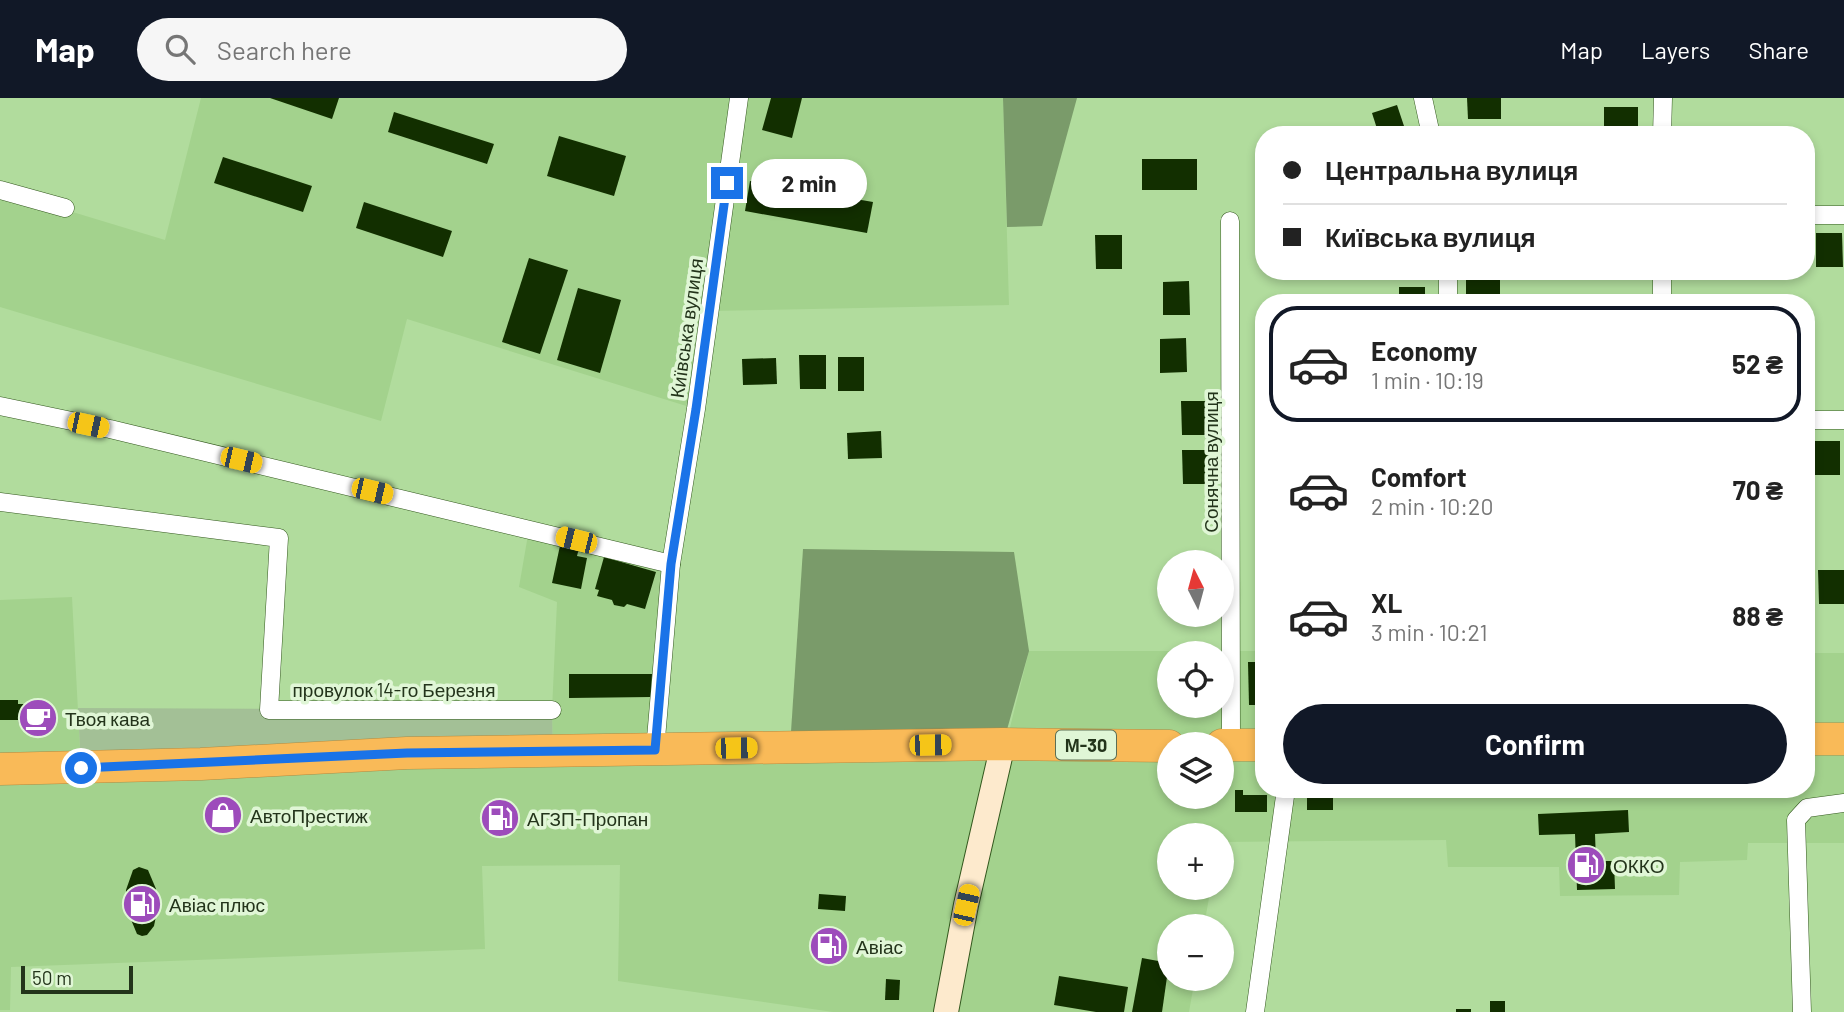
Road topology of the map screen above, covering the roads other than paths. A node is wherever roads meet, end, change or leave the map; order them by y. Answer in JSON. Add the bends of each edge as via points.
{"nodes":[{"id":1,"x":739,"y":98,"type":"edge"},
{"id":2,"x":1423,"y":98,"type":"edge"},
{"id":3,"x":1662,"y":98,"type":"edge"},
{"id":4,"x":1429,"y":126,"type":"edge"},
{"id":5,"x":1662,"y":126,"type":"edge"},
{"id":6,"x":0,"y":190,"type":"edge"},
{"id":7,"x":65,"y":208,"type":"dead end"},
{"id":8,"x":1815,"y":215,"type":"edge"},
{"id":9,"x":1844,"y":215,"type":"edge"},
{"id":10,"x":1230,"y":221,"type":"dead end"},
{"id":11,"x":0,"y":406,"type":"edge"},
{"id":12,"x":1844,"y":420,"type":"edge"},
{"id":13,"x":1815,"y":421,"type":"edge"},
{"id":14,"x":0,"y":502,"type":"edge"},
{"id":15,"x":671,"y":564,"type":"junction"},
{"id":16,"x":552,"y":710,"type":"dead end"},
{"id":17,"x":1226,"y":732,"type":"edge"},
{"id":18,"x":1815,"y":739,"type":"edge"},
{"id":19,"x":1844,"y":739,"type":"edge"},
{"id":20,"x":1003,"y":744,"type":"junction"},
{"id":21,"x":1234,"y":745,"type":"edge"},
{"id":22,"x":1255,"y":745,"type":"edge"},
{"id":23,"x":1157,"y":746,"type":"edge"},
{"id":24,"x":655,"y":750,"type":"junction"},
{"id":25,"x":0,"y":769,"type":"edge"},
{"id":26,"x":1285,"y":798,"type":"edge"},
{"id":27,"x":1844,"y":803,"type":"edge"},
{"id":28,"x":946,"y":1012,"type":"edge"},
{"id":29,"x":1255,"y":1012,"type":"edge"},
{"id":30,"x":1802,"y":1012,"type":"edge"}],
"edges":[{"from":1,"to":15,"type":"street","name":"Київська вулиця"},
{"from":2,"to":4,"type":"street"},
{"from":3,"to":5,"type":"street"},
{"from":6,"to":7,"type":"street"},
{"from":8,"to":9,"type":"street"},
{"from":10,"to":17,"type":"street","name":"Сонячна вулиця"},
{"from":11,"to":15,"type":"street"},
{"from":12,"to":13,"type":"street"},
{"from":14,"to":16,"type":"street","name":"провулок 14-го Березня","via":[[279,538],[269,710]]},
{"from":15,"to":24,"type":"street","name":"Київська вулиця"},
{"from":18,"to":19,"type":"highway"},
{"from":20,"to":23,"type":"highway","number":"М-30"},
{"from":20,"to":24,"type":"highway","number":"М-30"},
{"from":20,"to":28,"type":"street"},
{"from":21,"to":22,"type":"highway"},
{"from":24,"to":25,"type":"highway","number":"М-30","via":[[407,753]]},
{"from":26,"to":29,"type":"street"},
{"from":27,"to":30,"type":"street","via":[[1807,808],[1796,820]]}]}
